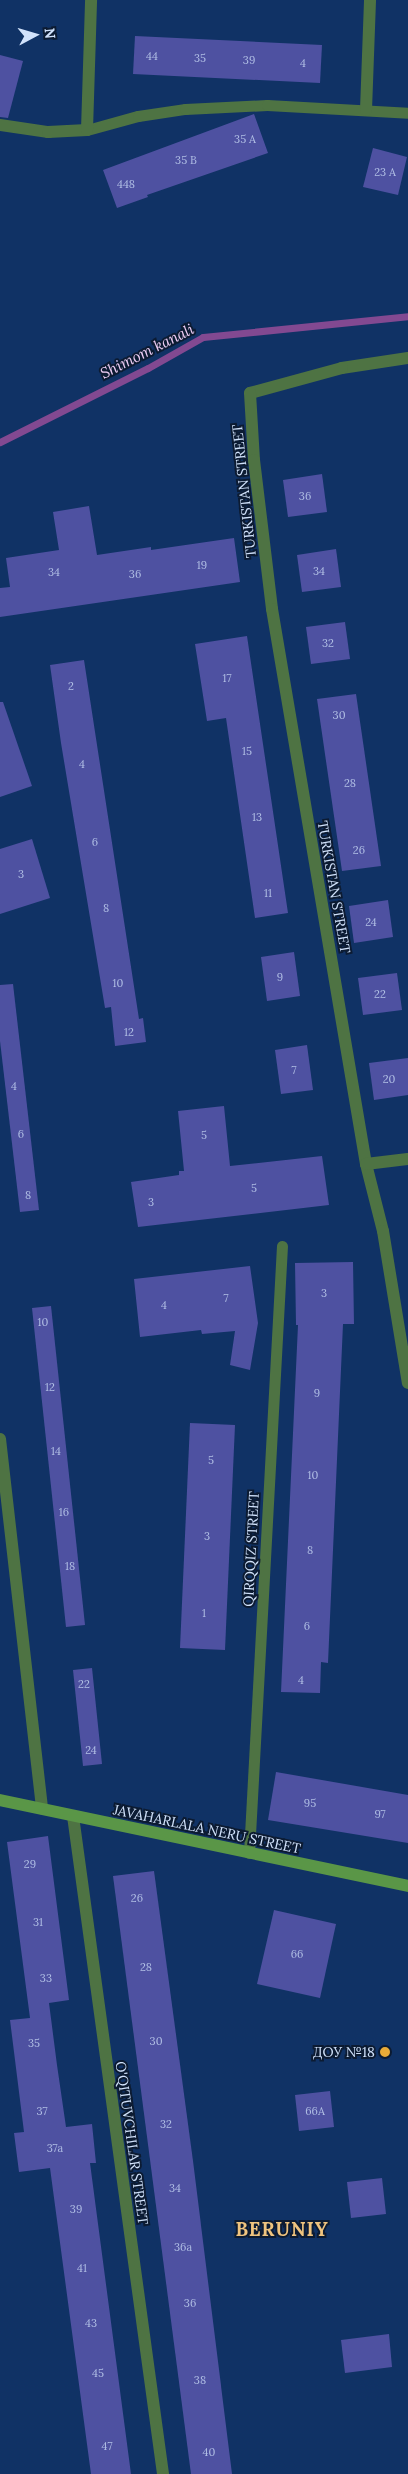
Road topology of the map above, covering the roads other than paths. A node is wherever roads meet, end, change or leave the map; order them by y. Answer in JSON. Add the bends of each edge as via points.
{"nodes":[{"id":1,"x":91,"y":0,"type":"edge"},
{"id":2,"x":370,"y":0,"type":"edge"},
{"id":3,"x":366,"y":110,"type":"junction"},
{"id":4,"x":408,"y":113,"type":"edge"},
{"id":5,"x":0,"y":125,"type":"edge"},
{"id":6,"x":87,"y":130,"type":"junction"},
{"id":7,"x":408,"y":358,"type":"edge"},
{"id":8,"x":408,"y":1159,"type":"edge"},
{"id":9,"x":366,"y":1164,"type":"junction"},
{"id":10,"x":282,"y":1246,"type":"dead end"},
{"id":11,"x":408,"y":1383,"type":"edge"},
{"id":12,"x":0,"y":1439,"type":"edge"},
{"id":13,"x":0,"y":1800,"type":"edge"},
{"id":14,"x":42,"y":1809,"type":"junction"},
{"id":15,"x":73,"y":1816,"type":"junction"},
{"id":16,"x":250,"y":1853,"type":"junction"},
{"id":17,"x":408,"y":1886,"type":"edge"},
{"id":18,"x":163,"y":2474,"type":"edge"}],
"edges":[{"from":1,"to":6,"type":"street"},
{"from":2,"to":3,"type":"street"},
{"from":3,"to":4,"type":"lane"},
{"from":3,"to":6,"type":"lane","via":[[267,105],[184,109],[138,116]]},
{"from":5,"to":6,"type":"street","via":[[48,132]]},
{"from":7,"to":9,"type":"street","name":"TURKISTAN STREET","via":[[342,368],[250,393],[254,460],[272,609]]},
{"from":8,"to":9,"type":"street"},
{"from":9,"to":11,"type":"street","name":"TURKISTAN STREET","via":[[383,1231]]},
{"from":10,"to":16,"type":"lane","name":"QIRQQIZ STREET"},
{"from":12,"to":14,"type":"street"},
{"from":13,"to":14,"type":"street","name":"JAVAHARLALA NERU STREET"},
{"from":14,"to":15,"type":"street","name":"JAVAHARLALA NERU STREET"},
{"from":15,"to":16,"type":"street","name":"JAVAHARLALA NERU STREET"},
{"from":15,"to":18,"type":"street","name":"O'QITUVCHILAR STREET"},
{"from":16,"to":17,"type":"street","name":"JAVAHARLALA NERU STREET"}]}
